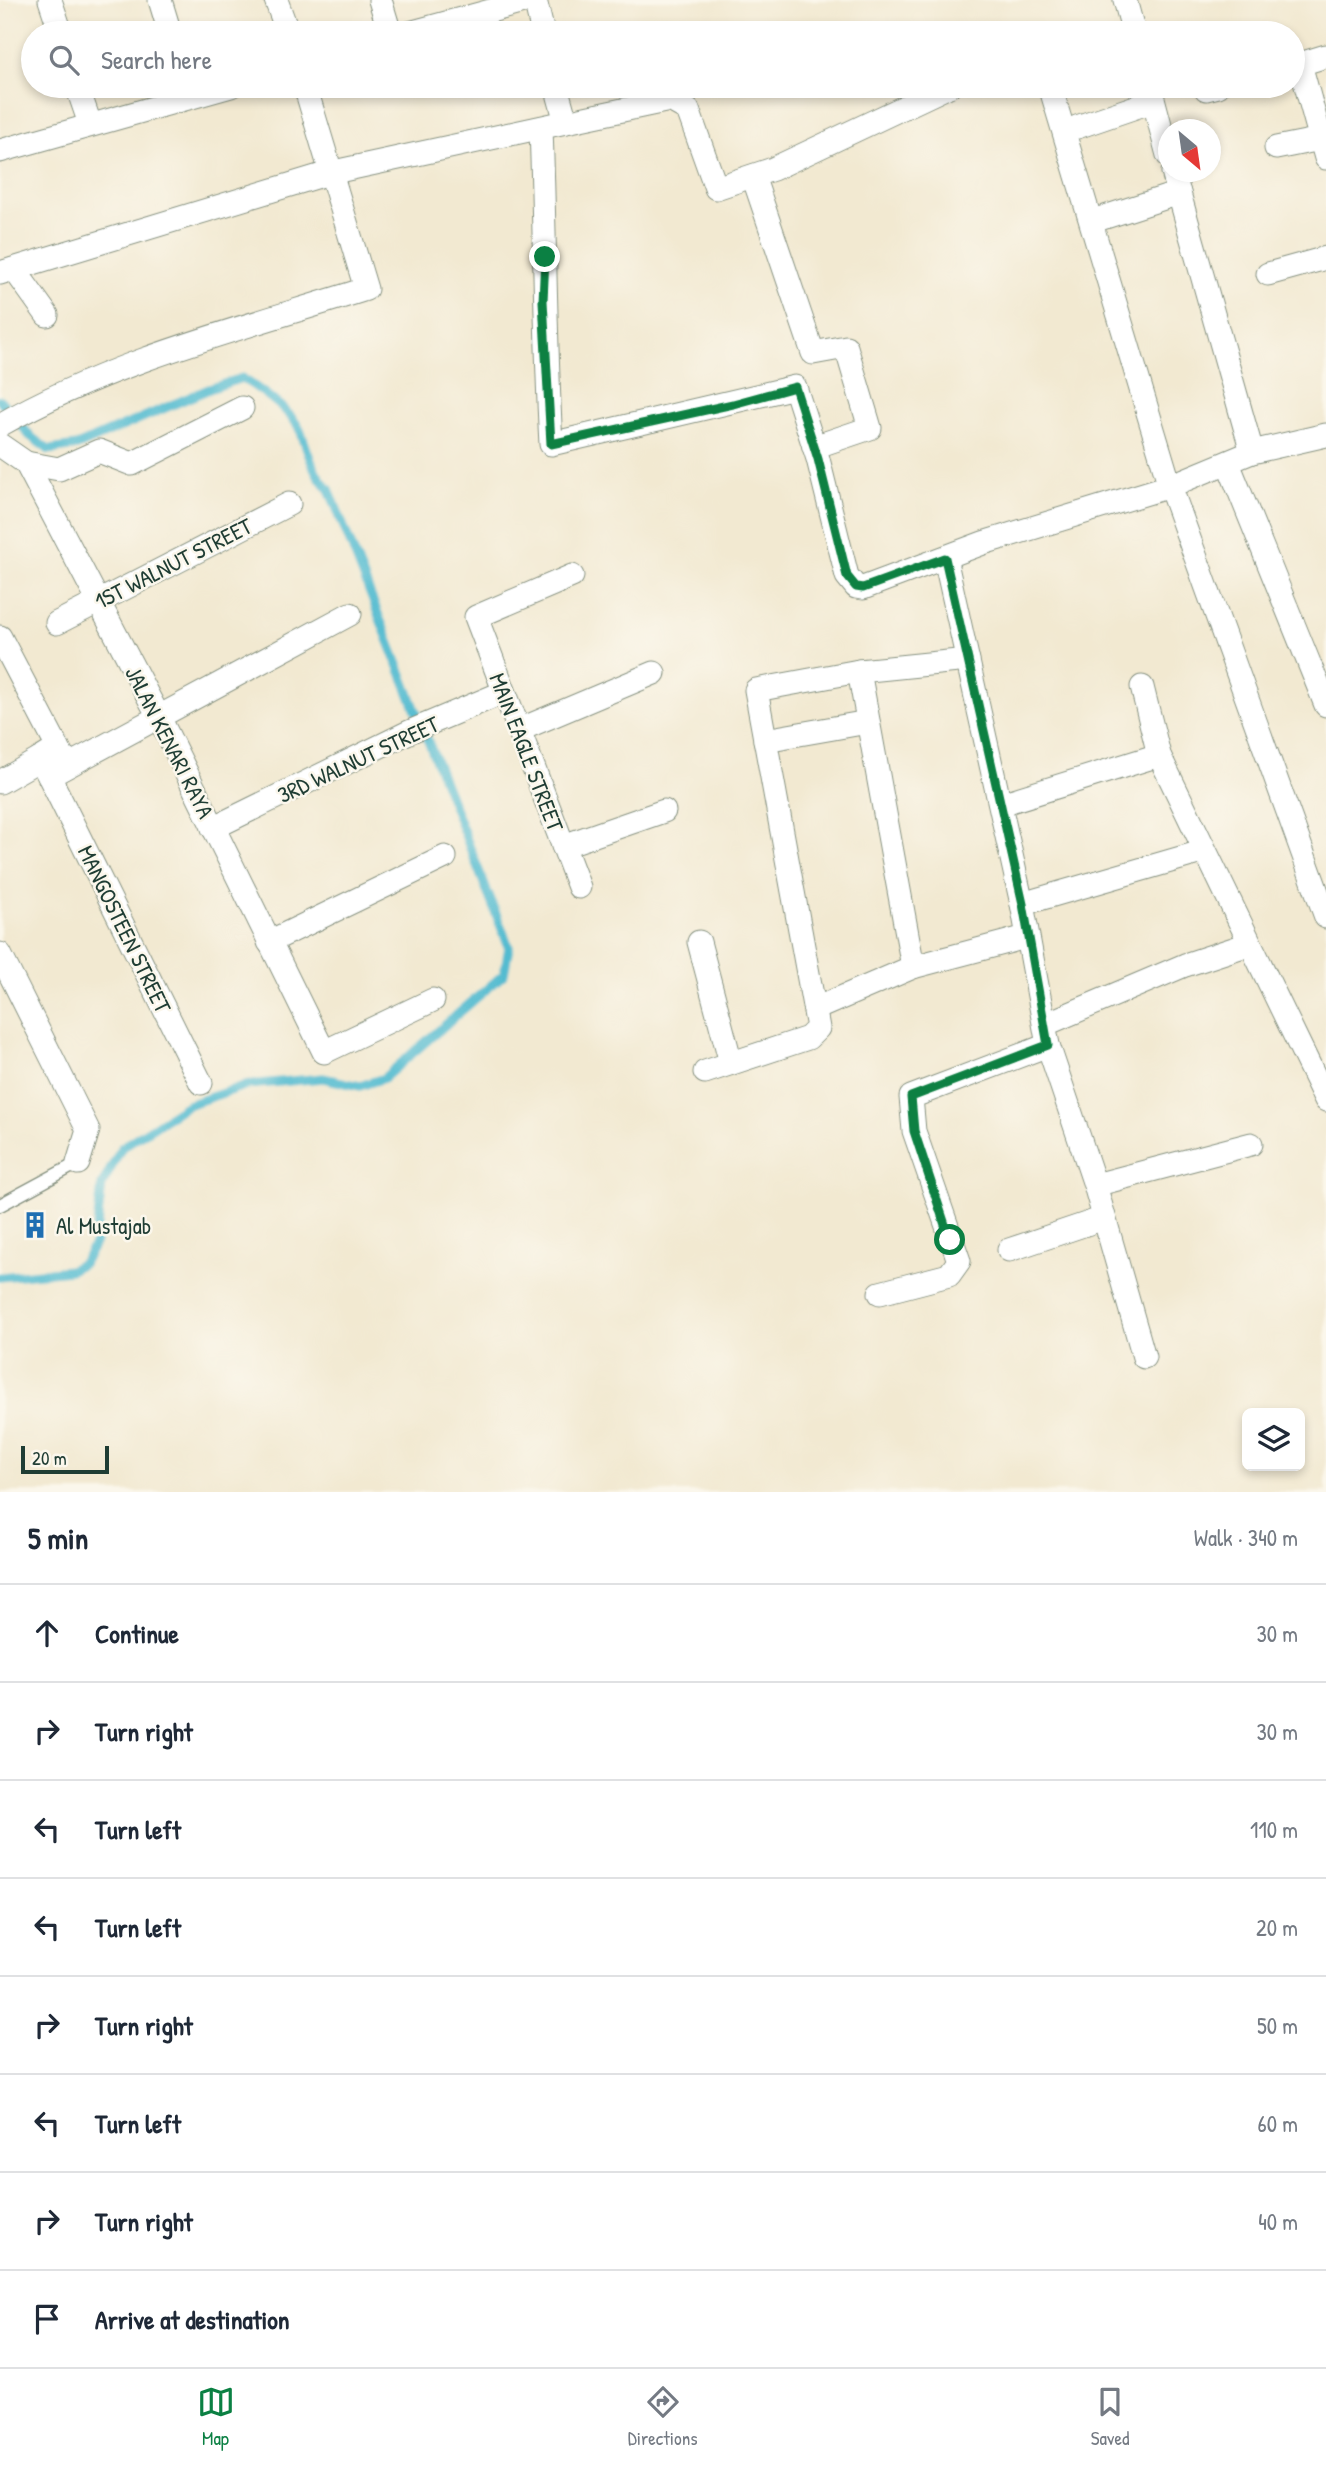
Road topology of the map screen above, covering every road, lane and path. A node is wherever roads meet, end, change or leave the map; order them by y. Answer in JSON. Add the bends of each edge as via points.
{"nodes":[{"id":1,"x":50,"y":0,"type":"edge"},
{"id":2,"x":160,"y":0,"type":"edge"},
{"id":3,"x":276,"y":0,"type":"edge"},
{"id":4,"x":380,"y":0,"type":"edge"},
{"id":5,"x":533,"y":0,"type":"edge"},
{"id":6,"x":1125,"y":0,"type":"edge"},
{"id":7,"x":57,"y":21,"type":"edge"},
{"id":8,"x":166,"y":21,"type":"edge"},
{"id":9,"x":284,"y":21,"type":"edge"},
{"id":10,"x":386,"y":21,"type":"edge"},
{"id":11,"x":454,"y":21,"type":"edge"},
{"id":12,"x":539,"y":21,"type":"edge"},
{"id":13,"x":1131,"y":21,"type":"edge"},
{"id":14,"x":1326,"y":56,"type":"edge"},
{"id":15,"x":1305,"y":62,"type":"edge"},
{"id":16,"x":1305,"y":93,"type":"edge"},
{"id":17,"x":82,"y":98,"type":"edge"},
{"id":18,"x":166,"y":98,"type":"edge"},
{"id":19,"x":309,"y":98,"type":"edge"},
{"id":20,"x":559,"y":98,"type":"edge"},
{"id":21,"x":923,"y":98,"type":"edge"},
{"id":22,"x":1054,"y":98,"type":"edge"},
{"id":23,"x":1140,"y":98,"type":"edge"},
{"id":24,"x":1152,"y":98,"type":"edge"},
{"id":25,"x":1158,"y":119,"type":"edge"},
{"id":26,"x":566,"y":122,"type":"junction"},
{"id":27,"x":90,"y":124,"type":"junction"},
{"id":28,"x":1077,"y":127,"type":"dead end"},
{"id":29,"x":541,"y":128,"type":"junction"},
{"id":30,"x":1276,"y":148,"type":"dead end"},
{"id":31,"x":1323,"y":149,"type":"edge"},
{"id":32,"x":0,"y":151,"type":"edge"},
{"id":33,"x":329,"y":173,"type":"junction"},
{"id":34,"x":753,"y":176,"type":"junction"},
{"id":35,"x":1176,"y":182,"type":"edge"},
{"id":36,"x":1100,"y":219,"type":"dead end"},
{"id":37,"x":1326,"y":258,"type":"edge"},
{"id":38,"x":7,"y":271,"type":"edge"},
{"id":39,"x":1268,"y":274,"type":"dead end"},
{"id":40,"x":47,"y":314,"type":"dead end"},
{"id":41,"x":242,"y":408,"type":"dead end"},
{"id":42,"x":6,"y":426,"type":"edge"},
{"id":43,"x":1325,"y":438,"type":"edge"},
{"id":44,"x":814,"y":447,"type":"junction"},
{"id":45,"x":1252,"y":452,"type":"junction"},
{"id":46,"x":26,"y":463,"type":"junction"},
{"id":47,"x":1228,"y":463,"type":"junction"},
{"id":48,"x":1170,"y":486,"type":"junction"},
{"id":49,"x":289,"y":503,"type":"dead end"},
{"id":50,"x":945,"y":558,"type":"junction"},
{"id":51,"x":572,"y":576,"type":"dead end"},
{"id":52,"x":97,"y":602,"type":"junction"},
{"id":53,"x":350,"y":614,"type":"dead end"},
{"id":54,"x":57,"y":623,"type":"dead end"},
{"id":55,"x":0,"y":637,"type":"edge"},
{"id":56,"x":968,"y":660,"type":"junction"},
{"id":57,"x":859,"y":671,"type":"junction"},
{"id":58,"x":654,"y":673,"type":"dead end"},
{"id":59,"x":1142,"y":687,"type":"dead end"},
{"id":60,"x":504,"y":692,"type":"junction"},
{"id":61,"x":1326,"y":705,"type":"edge"},
{"id":62,"x":160,"y":719,"type":"junction"},
{"id":63,"x":868,"y":722,"type":"junction"},
{"id":64,"x":519,"y":730,"type":"junction"},
{"id":65,"x":765,"y":740,"type":"junction"},
{"id":66,"x":1160,"y":755,"type":"junction"},
{"id":67,"x":53,"y":762,"type":"junction"},
{"id":68,"x":0,"y":782,"type":"edge"},
{"id":69,"x":1001,"y":804,"type":"junction"},
{"id":70,"x":664,"y":811,"type":"dead end"},
{"id":71,"x":213,"y":828,"type":"junction"},
{"id":72,"x":563,"y":846,"type":"junction"},
{"id":73,"x":1205,"y":851,"type":"junction"},
{"id":74,"x":445,"y":857,"type":"dead end"},
{"id":75,"x":579,"y":887,"type":"dead end"},
{"id":76,"x":1023,"y":904,"type":"junction"},
{"id":77,"x":1326,"y":917,"type":"edge"},
{"id":78,"x":1027,"y":937,"type":"junction"},
{"id":79,"x":269,"y":942,"type":"junction"},
{"id":80,"x":699,"y":942,"type":"dead end"},
{"id":81,"x":1249,"y":944,"type":"junction"},
{"id":82,"x":0,"y":954,"type":"edge"},
{"id":83,"x":913,"y":967,"type":"junction"},
{"id":84,"x":433,"y":1000,"type":"dead end"},
{"id":85,"x":815,"y":1009,"type":"junction"},
{"id":86,"x":1047,"y":1035,"type":"junction"},
{"id":87,"x":732,"y":1063,"type":"junction"},
{"id":88,"x":705,"y":1072,"type":"dead end"},
{"id":89,"x":201,"y":1083,"type":"dead end"},
{"id":90,"x":1326,"y":1100,"type":"edge"},
{"id":91,"x":1251,"y":1144,"type":"dead end"},
{"id":92,"x":78,"y":1163,"type":"joint"},
{"id":93,"x":1095,"y":1185,"type":"junction"},
{"id":94,"x":0,"y":1205,"type":"edge"},
{"id":95,"x":1104,"y":1218,"type":"junction"},
{"id":96,"x":1009,"y":1250,"type":"dead end"},
{"id":97,"x":880,"y":1293,"type":"dead end"},
{"id":98,"x":1144,"y":1357,"type":"dead end"}],
"edges":[{"from":1,"to":7,"type":"street"},
{"from":2,"to":8,"type":"street"},
{"from":3,"to":9,"type":"street"},
{"from":4,"to":10,"type":"street"},
{"from":5,"to":11,"type":"street"},
{"from":5,"to":12,"type":"street"},
{"from":6,"to":13,"type":"street"},
{"from":14,"to":15,"type":"street"},
{"from":16,"to":31,"type":"street"},
{"from":17,"to":27,"type":"street"},
{"from":18,"to":27,"type":"street"},
{"from":19,"to":33,"type":"street"},
{"from":20,"to":26,"type":"street"},
{"from":21,"to":34,"type":"street"},
{"from":22,"to":48,"type":"street"},
{"from":23,"to":28,"type":"street"},
{"from":24,"to":25,"type":"street"},
{"from":26,"to":29,"type":"street"},
{"from":26,"to":34,"type":"street","via":[[670,100],[688,110],[716,188]]},
{"from":27,"to":32,"type":"street"},
{"from":29,"to":33,"type":"street"},
{"from":29,"to":44,"type":"street","via":[[551,444],[795,387]]},
{"from":30,"to":31,"type":"street"},
{"from":33,"to":38,"type":"street"},
{"from":33,"to":42,"type":"street","via":[[366,289],[128,366]]},
{"from":34,"to":44,"type":"street","via":[[813,353],[846,347],[870,428]]},
{"from":35,"to":36,"type":"street"},
{"from":35,"to":45,"type":"street"},
{"from":37,"to":39,"type":"street"},
{"from":38,"to":40,"type":"street"},
{"from":41,"to":46,"type":"street","via":[[132,464],[99,451],[59,469]]},
{"from":42,"to":46,"type":"street","name":"JALAN KENARI RAYA"},
{"from":43,"to":45,"type":"street"},
{"from":44,"to":50,"type":"street","via":[[838,549],[856,587]]},
{"from":45,"to":47,"type":"street"},
{"from":46,"to":52,"type":"street","name":"JALAN KENARI RAYA"},
{"from":47,"to":48,"type":"street"},
{"from":47,"to":61,"type":"street"},
{"from":48,"to":50,"type":"street"},
{"from":48,"to":77,"type":"street"},
{"from":49,"to":52,"type":"street","name":"1ST WALNUT STREET"},
{"from":50,"to":56,"type":"street"},
{"from":51,"to":60,"type":"street","name":"MAIN EAGLE STREET","via":[[476,617]]},
{"from":52,"to":54,"type":"street","name":"1ST WALNUT STREET"},
{"from":52,"to":62,"type":"street","name":"JALAN KENARI RAYA"},
{"from":53,"to":62,"type":"street"},
{"from":55,"to":67,"type":"street","name":"MANGOSTEEN STREET"},
{"from":56,"to":57,"type":"street"},
{"from":56,"to":69,"type":"street"},
{"from":57,"to":63,"type":"street"},
{"from":57,"to":65,"type":"street","via":[[756,690]]},
{"from":58,"to":64,"type":"street"},
{"from":59,"to":66,"type":"street"},
{"from":60,"to":64,"type":"street","name":"MAIN EAGLE STREET"},
{"from":60,"to":71,"type":"street","name":"3RD WALNUT STREET"},
{"from":62,"to":67,"type":"street"},
{"from":62,"to":71,"type":"street","name":"JALAN KENARI RAYA"},
{"from":63,"to":65,"type":"street"},
{"from":63,"to":83,"type":"street"},
{"from":64,"to":72,"type":"street","name":"MAIN EAGLE STREET"},
{"from":65,"to":85,"type":"street"},
{"from":66,"to":69,"type":"street"},
{"from":66,"to":73,"type":"street"},
{"from":67,"to":68,"type":"street"},
{"from":67,"to":89,"type":"street","name":"MANGOSTEEN STREET"},
{"from":69,"to":76,"type":"street"},
{"from":70,"to":72,"type":"street"},
{"from":71,"to":79,"type":"street","name":"JALAN KENARI RAYA"},
{"from":72,"to":75,"type":"street","name":"MAIN EAGLE STREET"},
{"from":73,"to":76,"type":"street"},
{"from":73,"to":81,"type":"street"},
{"from":74,"to":79,"type":"street"},
{"from":76,"to":78,"type":"street"},
{"from":78,"to":83,"type":"street"},
{"from":78,"to":86,"type":"street"},
{"from":79,"to":84,"type":"street","name":"JALAN KENARI RAYA","via":[[324,1052]]},
{"from":80,"to":87,"type":"street"},
{"from":81,"to":86,"type":"street","via":[[1185,965]]},
{"from":81,"to":90,"type":"street"},
{"from":82,"to":92,"type":"street","via":[[88,1130]]},
{"from":83,"to":85,"type":"street"},
{"from":85,"to":87,"type":"street","via":[[818,1028],[808,1038]]},
{"from":86,"to":93,"type":"street"},
{"from":86,"to":97,"type":"street","via":[[911,1097],[914,1131],[959,1261],[949,1275]]},
{"from":87,"to":88,"type":"street"},
{"from":91,"to":93,"type":"street"},
{"from":92,"to":94,"type":"lane"},
{"from":93,"to":95,"type":"street"},
{"from":95,"to":96,"type":"street"},
{"from":95,"to":98,"type":"street"}]}
